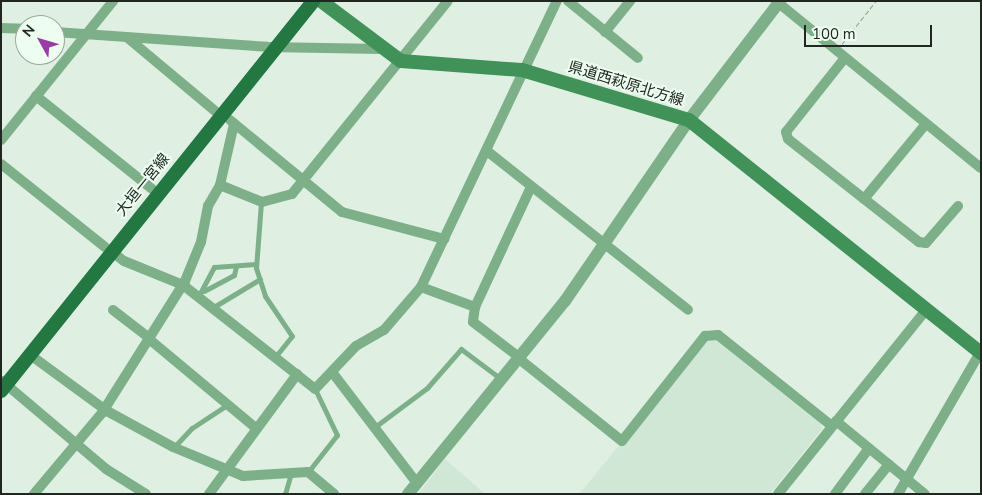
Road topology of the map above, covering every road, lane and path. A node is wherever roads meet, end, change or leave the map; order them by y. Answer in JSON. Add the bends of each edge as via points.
{"nodes":[{"id":1,"x":113,"y":1,"type":"edge"},
{"id":2,"x":303,"y":1,"type":"edge"},
{"id":3,"x":313,"y":1,"type":"edge"},
{"id":4,"x":321,"y":1,"type":"edge"},
{"id":5,"x":448,"y":1,"type":"edge"},
{"id":6,"x":568,"y":1,"type":"edge"},
{"id":7,"x":630,"y":1,"type":"edge"},
{"id":8,"x":876,"y":1,"type":"edge"},
{"id":9,"x":554,"y":3,"type":"edge"},
{"id":10,"x":778,"y":3,"type":"edge"},
{"id":11,"x":1,"y":28,"type":"edge"},
{"id":12,"x":15,"y":29,"type":"edge"},
{"id":13,"x":605,"y":32,"type":"junction"},
{"id":14,"x":65,"y":33,"type":"edge"},
{"id":15,"x":87,"y":34,"type":"junction"},
{"id":16,"x":129,"y":39,"type":"junction"},
{"id":17,"x":273,"y":46,"type":"junction"},
{"id":18,"x":382,"y":49,"type":"junction"},
{"id":19,"x":839,"y":56,"type":"junction"},
{"id":20,"x":638,"y":58,"type":"dead end"},
{"id":21,"x":400,"y":61,"type":"junction"},
{"id":22,"x":526,"y":70,"type":"junction"},
{"id":23,"x":36,"y":96,"type":"junction"},
{"id":24,"x":218,"y":112,"type":"junction"},
{"id":25,"x":688,"y":120,"type":"junction"},
{"id":26,"x":234,"y":124,"type":"junction"},
{"id":27,"x":925,"y":125,"type":"junction"},
{"id":28,"x":1,"y":140,"type":"edge"},
{"id":29,"x":487,"y":151,"type":"junction"},
{"id":30,"x":1,"y":164,"type":"edge"},
{"id":31,"x":981,"y":168,"type":"edge"},
{"id":32,"x":304,"y":180,"type":"junction"},
{"id":33,"x":220,"y":185,"type":"junction"},
{"id":34,"x":531,"y":187,"type":"junction"},
{"id":35,"x":152,"y":189,"type":"junction"},
{"id":36,"x":864,"y":199,"type":"junction"},
{"id":37,"x":262,"y":202,"type":"junction"},
{"id":38,"x":958,"y":206,"type":"dead end"},
{"id":39,"x":444,"y":239,"type":"junction"},
{"id":40,"x":604,"y":244,"type":"junction"},
{"id":41,"x":108,"y":249,"type":"junction"},
{"id":42,"x":256,"y":264,"type":"junction"},
{"id":43,"x":236,"y":266,"type":"junction"},
{"id":44,"x":260,"y":279,"type":"junction"},
{"id":45,"x":183,"y":285,"type":"junction"},
{"id":46,"x":421,"y":288,"type":"junction"},
{"id":47,"x":201,"y":294,"type":"junction"},
{"id":48,"x":475,"y":307,"type":"junction"},
{"id":49,"x":212,"y":309,"type":"junction"},
{"id":50,"x":113,"y":310,"type":"dead end"},
{"id":51,"x":688,"y":310,"type":"dead end"},
{"id":52,"x":926,"y":310,"type":"junction"},
{"id":53,"x":148,"y":338,"type":"junction"},
{"id":54,"x":980,"y":352,"type":"edge"},
{"id":55,"x":29,"y":354,"type":"junction"},
{"id":56,"x":275,"y":357,"type":"junction"},
{"id":57,"x":518,"y":357,"type":"junction"},
{"id":58,"x":332,"y":372,"type":"junction"},
{"id":59,"x":297,"y":374,"type":"junction"},
{"id":60,"x":501,"y":379,"type":"junction"},
{"id":61,"x":3,"y":383,"type":"edge"},
{"id":62,"x":315,"y":390,"type":"junction"},
{"id":63,"x":226,"y":405,"type":"junction"},
{"id":64,"x":103,"y":408,"type":"junction"},
{"id":65,"x":834,"y":424,"type":"junction"},
{"id":66,"x":376,"y":426,"type":"junction"},
{"id":67,"x":256,"y":428,"type":"junction"},
{"id":68,"x":75,"y":442,"type":"junction"},
{"id":69,"x":174,"y":447,"type":"junction"},
{"id":70,"x":869,"y":448,"type":"junction"},
{"id":71,"x":890,"y":464,"type":"junction"},
{"id":72,"x":227,"y":469,"type":"junction"},
{"id":73,"x":308,"y":472,"type":"junction"},
{"id":74,"x":290,"y":473,"type":"junction"},
{"id":75,"x":908,"y":480,"type":"junction"},
{"id":76,"x":417,"y":483,"type":"junction"},
{"id":77,"x":34,"y":494,"type":"edge"},
{"id":78,"x":146,"y":494,"type":"edge"},
{"id":79,"x":209,"y":494,"type":"edge"},
{"id":80,"x":285,"y":494,"type":"edge"},
{"id":81,"x":334,"y":494,"type":"edge"},
{"id":82,"x":408,"y":494,"type":"edge"},
{"id":83,"x":778,"y":494,"type":"edge"},
{"id":84,"x":835,"y":494,"type":"edge"},
{"id":85,"x":865,"y":494,"type":"edge"},
{"id":86,"x":898,"y":494,"type":"edge"},
{"id":87,"x":925,"y":494,"type":"edge"}],
"edges":[{"from":1,"to":15,"type":"street"},
{"from":2,"to":17,"type":"main road","name":"大垣一宮線"},
{"from":3,"to":17,"type":"main road","name":"大垣一宮線"},
{"from":4,"to":18,"type":"main road","name":"県道西萩原北方線"},
{"from":5,"to":21,"type":"street"},
{"from":6,"to":13,"type":"street"},
{"from":7,"to":13,"type":"street"},
{"from":8,"to":19,"type":"path"},
{"from":9,"to":22,"type":"street"},
{"from":10,"to":19,"type":"street"},
{"from":10,"to":25,"type":"street"},
{"from":11,"to":12,"type":"street"},
{"from":13,"to":20,"type":"street"},
{"from":14,"to":15,"type":"street"},
{"from":15,"to":16,"type":"street"},
{"from":15,"to":23,"type":"street"},
{"from":16,"to":17,"type":"street"},
{"from":16,"to":24,"type":"street"},
{"from":17,"to":18,"type":"street"},
{"from":17,"to":24,"type":"main road","name":"大垣一宮線"},
{"from":18,"to":21,"type":"main road","name":"県道西萩原北方線"},
{"from":19,"to":27,"type":"street"},
{"from":19,"to":36,"type":"street","via":[[786,132],[788,139]]},
{"from":21,"to":22,"type":"main road","name":"県道西萩原北方線"},
{"from":21,"to":32,"type":"street"},
{"from":22,"to":25,"type":"main road","name":"県道西萩原北方線"},
{"from":22,"to":29,"type":"street"},
{"from":23,"to":28,"type":"street"},
{"from":23,"to":35,"type":"street"},
{"from":24,"to":26,"type":"street"},
{"from":24,"to":35,"type":"main road","name":"大垣一宮線"},
{"from":24,"to":41,"type":"main road","name":"大垣一宮線"},
{"from":25,"to":40,"type":"street"},
{"from":25,"to":52,"type":"main road","name":"県道西萩原北方線"},
{"from":26,"to":32,"type":"street"},
{"from":26,"to":33,"type":"street"},
{"from":27,"to":31,"type":"street"},
{"from":27,"to":36,"type":"street"},
{"from":29,"to":34,"type":"street"},
{"from":29,"to":39,"type":"street"},
{"from":30,"to":41,"type":"street"},
{"from":32,"to":37,"type":"street","via":[[292,194]]},
{"from":32,"to":39,"type":"street","via":[[342,212]]},
{"from":33,"to":37,"type":"street"},
{"from":33,"to":45,"type":"street","via":[[208,206],[201,242]]},
{"from":34,"to":40,"type":"street"},
{"from":34,"to":48,"type":"street"},
{"from":35,"to":41,"type":"main road","name":"大垣一宮線"},
{"from":36,"to":38,"type":"street","via":[[919,242],[926,243]]},
{"from":37,"to":42,"type":"lane"},
{"from":39,"to":46,"type":"street"},
{"from":40,"to":51,"type":"street"},
{"from":40,"to":57,"type":"street"},
{"from":41,"to":45,"type":"street","via":[[124,261]]},
{"from":41,"to":55,"type":"main road","name":"大垣一宮線"},
{"from":41,"to":61,"type":"main road","name":"大垣一宮線"},
{"from":42,"to":43,"type":"lane"},
{"from":42,"to":44,"type":"lane"},
{"from":43,"to":47,"type":"lane","via":[[234,275]]},
{"from":43,"to":47,"type":"lane","via":[[214,267]]},
{"from":44,"to":49,"type":"lane"},
{"from":44,"to":56,"type":"lane","via":[[265,296],[292,336]]},
{"from":45,"to":47,"type":"street"},
{"from":45,"to":53,"type":"street"},
{"from":46,"to":48,"type":"street"},
{"from":46,"to":58,"type":"street","via":[[384,330],[356,346]]},
{"from":47,"to":49,"type":"street"},
{"from":48,"to":57,"type":"street","via":[[473,322]]},
{"from":49,"to":56,"type":"street"},
{"from":50,"to":53,"type":"street"},
{"from":52,"to":54,"type":"main road","name":"県道西萩原北方線"},
{"from":52,"to":65,"type":"street"},
{"from":53,"to":63,"type":"street"},
{"from":53,"to":64,"type":"street"},
{"from":54,"to":75,"type":"street"},
{"from":55,"to":61,"type":"main road","name":"大垣一宮線"},
{"from":55,"to":64,"type":"street"},
{"from":56,"to":59,"type":"street"},
{"from":57,"to":60,"type":"street"},
{"from":57,"to":65,"type":"street","via":[[622,441],[705,336],[718,335]]},
{"from":58,"to":62,"type":"street"},
{"from":58,"to":66,"type":"street"},
{"from":59,"to":62,"type":"street"},
{"from":59,"to":67,"type":"street"},
{"from":60,"to":66,"type":"lane","via":[[461,349],[427,388]]},
{"from":60,"to":76,"type":"street"},
{"from":61,"to":68,"type":"street"},
{"from":62,"to":73,"type":"lane","via":[[337,435]]},
{"from":63,"to":67,"type":"street"},
{"from":63,"to":69,"type":"lane","via":[[192,428]]},
{"from":64,"to":68,"type":"street"},
{"from":64,"to":69,"type":"street"},
{"from":65,"to":70,"type":"street"},
{"from":65,"to":83,"type":"street"},
{"from":66,"to":76,"type":"street"},
{"from":67,"to":72,"type":"street"},
{"from":68,"to":77,"type":"street"},
{"from":68,"to":78,"type":"street"},
{"from":69,"to":72,"type":"street"},
{"from":70,"to":71,"type":"street"},
{"from":70,"to":84,"type":"street"},
{"from":71,"to":75,"type":"street"},
{"from":71,"to":85,"type":"street"},
{"from":72,"to":74,"type":"street","via":[[250,478]]},
{"from":72,"to":79,"type":"street"},
{"from":73,"to":74,"type":"street"},
{"from":73,"to":81,"type":"street"},
{"from":74,"to":80,"type":"lane"},
{"from":75,"to":86,"type":"street"},
{"from":75,"to":87,"type":"street"},
{"from":76,"to":82,"type":"street"}]}
